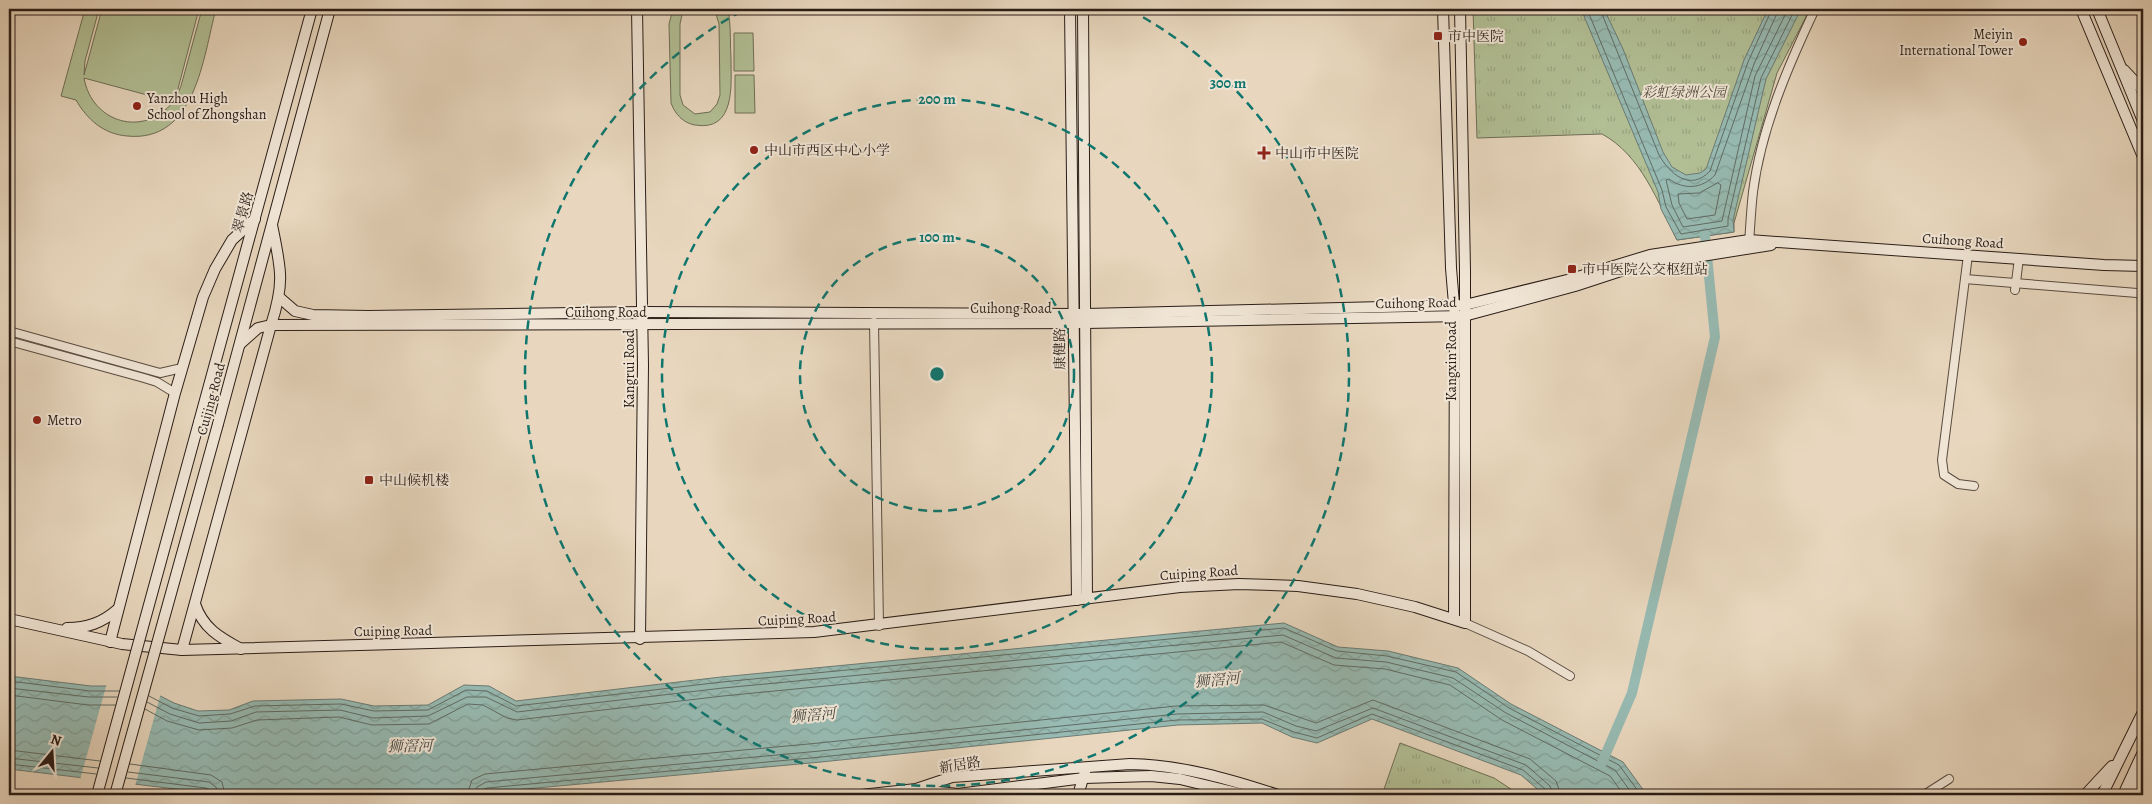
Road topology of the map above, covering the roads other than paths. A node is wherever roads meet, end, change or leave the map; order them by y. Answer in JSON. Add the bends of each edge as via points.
{"nodes":[{"id":1,"x":312,"y":9,"type":"edge"},
{"id":2,"x":330,"y":9,"type":"edge"},
{"id":3,"x":637,"y":9,"type":"edge"},
{"id":4,"x":1070,"y":9,"type":"edge"},
{"id":5,"x":1084,"y":9,"type":"edge"},
{"id":6,"x":1443,"y":9,"type":"edge"},
{"id":7,"x":1460,"y":9,"type":"edge"},
{"id":8,"x":1816,"y":9,"type":"edge"},
{"id":9,"x":2081,"y":9,"type":"edge"},
{"id":10,"x":2097,"y":9,"type":"edge"},
{"id":11,"x":2119,"y":64,"type":"junction"},
{"id":12,"x":2143,"y":94,"type":"edge"},
{"id":13,"x":2143,"y":121,"type":"edge"},
{"id":14,"x":2143,"y":157,"type":"edge"},
{"id":15,"x":255,"y":219,"type":"junction"},
{"id":16,"x":272,"y":226,"type":"junction"},
{"id":17,"x":1749,"y":245,"type":"junction"},
{"id":18,"x":1679,"y":254,"type":"junction"},
{"id":19,"x":1968,"y":255,"type":"junction"},
{"id":20,"x":2019,"y":258,"type":"junction"},
{"id":21,"x":2143,"y":266,"type":"edge"},
{"id":22,"x":1965,"y":279,"type":"junction"},
{"id":23,"x":2015,"y":286,"type":"junction"},
{"id":24,"x":2143,"y":296,"type":"edge"},
{"id":25,"x":280,"y":298,"type":"junction"},
{"id":26,"x":1465,"y":305,"type":"junction"},
{"id":27,"x":642,"y":312,"type":"junction"},
{"id":28,"x":1458,"y":312,"type":"junction"},
{"id":29,"x":1073,"y":318,"type":"junction"},
{"id":30,"x":1086,"y":318,"type":"junction"},
{"id":31,"x":874,"y":322,"type":"junction"},
{"id":32,"x":270,"y":325,"type":"junction"},
{"id":33,"x":642,"y":326,"type":"junction"},
{"id":34,"x":9,"y":331,"type":"edge"},
{"id":35,"x":9,"y":341,"type":"edge"},
{"id":36,"x":240,"y":344,"type":"junction"},
{"id":37,"x":182,"y":368,"type":"junction"},
{"id":38,"x":175,"y":393,"type":"junction"},
{"id":39,"x":1974,"y":486,"type":"dead end"},
{"id":40,"x":1082,"y":599,"type":"junction"},
{"id":41,"x":195,"y":604,"type":"junction"},
{"id":42,"x":118,"y":609,"type":"junction"},
{"id":43,"x":9,"y":619,"type":"edge"},
{"id":44,"x":1454,"y":619,"type":"junction"},
{"id":45,"x":1464,"y":623,"type":"junction"},
{"id":46,"x":879,"y":626,"type":"junction"},
{"id":47,"x":49,"y":628,"type":"junction"},
{"id":48,"x":640,"y":639,"type":"junction"},
{"id":49,"x":110,"y":642,"type":"junction"},
{"id":50,"x":242,"y":649,"type":"junction"},
{"id":51,"x":182,"y":650,"type":"junction"},
{"id":52,"x":1570,"y":676,"type":"dead end"},
{"id":53,"x":2143,"y":712,"type":"edge"},
{"id":54,"x":2142,"y":754,"type":"edge"},
{"id":55,"x":2121,"y":756,"type":"junction"},
{"id":56,"x":1084,"y":766,"type":"junction"},
{"id":57,"x":2143,"y":775,"type":"edge"},
{"id":58,"x":1080,"y":778,"type":"junction"},
{"id":59,"x":1949,"y":779,"type":"dead end"},
{"id":60,"x":916,"y":789,"type":"junction"},
{"id":61,"x":1930,"y":794,"type":"edge"},
{"id":62,"x":97,"y":795,"type":"edge"},
{"id":63,"x":115,"y":795,"type":"edge"},
{"id":64,"x":861,"y":795,"type":"edge"},
{"id":65,"x":1071,"y":795,"type":"edge"},
{"id":66,"x":1078,"y":795,"type":"edge"},
{"id":67,"x":1246,"y":795,"type":"edge"},
{"id":68,"x":1278,"y":795,"type":"edge"},
{"id":69,"x":2085,"y":795,"type":"edge"},
{"id":70,"x":2102,"y":795,"type":"edge"},
{"id":71,"x":2122,"y":795,"type":"edge"},
{"id":72,"x":2131,"y":795,"type":"edge"},
{"id":73,"x":2139,"y":795,"type":"edge"}],
"edges":[{"from":1,"to":15,"type":"street","name":"翠景路"},
{"from":2,"to":16,"type":"street","name":"Cuijing Road"},
{"from":3,"to":27,"type":"street","name":"Kangrui Road"},
{"from":4,"to":29,"type":"street","name":"康健路"},
{"from":5,"to":30,"type":"street","name":"康健路"},
{"from":6,"to":28,"type":"street","name":"Kangxin Road"},
{"from":7,"to":26,"type":"street","name":"Kangxin Road"},
{"from":8,"to":17,"type":"street","via":[[1790,62],[1764,141],[1753,191]]},
{"from":9,"to":14,"type":"street"},
{"from":10,"to":11,"type":"street"},
{"from":11,"to":12,"type":"street"},
{"from":11,"to":13,"type":"street"},
{"from":15,"to":37,"type":"street","via":[[232,240],[214,269]]},
{"from":15,"to":62,"type":"street","name":"翠景路","bridge":true},
{"from":16,"to":25,"type":"street","via":[[282,270]]},
{"from":16,"to":36,"type":"street","name":"Cuijing Road"},
{"from":17,"to":18,"type":"street","name":"Cuihong Road"},
{"from":17,"to":19,"type":"street","name":"Cuihong Road","via":[[1780,243]]},
{"from":18,"to":26,"type":"street","name":"Cuihong Road","via":[[1650,255],[1571,279]]},
{"from":18,"to":28,"type":"street","name":"Cuihong Road","via":[[1576,286]]},
{"from":19,"to":20,"type":"street","name":"Cuihong Road"},
{"from":19,"to":22,"type":"street"},
{"from":20,"to":21,"type":"street","name":"Cuihong Road"},
{"from":20,"to":23,"type":"street"},
{"from":22,"to":23,"type":"street"},
{"from":22,"to":39,"type":"street","via":[[1942,460],[1944,474],[1958,484]]},
{"from":23,"to":24,"type":"street"},
{"from":25,"to":27,"type":"street","name":"Cuihong Road","via":[[295,311],[313,315]]},
{"from":25,"to":32,"type":"street"},
{"from":26,"to":28,"type":"street","name":"Cuihong Road"},
{"from":27,"to":29,"type":"street","name":"Cuihong Road"},
{"from":27,"to":33,"type":"street","name":"Kangrui Road"},
{"from":28,"to":30,"type":"street","name":"Cuihong Road"},
{"from":28,"to":44,"type":"street","name":"Kangxin Road"},
{"from":28,"to":45,"type":"street","name":"Kangxin Road"},
{"from":29,"to":30,"type":"street","name":"Cuihong Road"},
{"from":29,"to":31,"type":"street","name":"Cuihong Road"},
{"from":29,"to":40,"type":"street","name":"康健路"},
{"from":30,"to":40,"type":"street","name":"康健路"},
{"from":31,"to":33,"type":"street","name":"Cuihong Road"},
{"from":31,"to":46,"type":"street"},
{"from":32,"to":33,"type":"street","name":"Cuihong Road"},
{"from":32,"to":36,"type":"street","name":"Cuihong Road","via":[[258,328]]},
{"from":32,"to":41,"type":"street"},
{"from":33,"to":48,"type":"street","name":"Kangrui Road"},
{"from":34,"to":37,"type":"street","via":[[160,373]]},
{"from":35,"to":38,"type":"street","via":[[157,382]]},
{"from":36,"to":63,"type":"street","name":"Cuijing Road","bridge":true},
{"from":37,"to":38,"type":"street"},
{"from":38,"to":42,"type":"street"},
{"from":40,"to":44,"type":"street","name":"Cuiping Road","via":[[1180,587],[1269,584],[1357,594]]},
{"from":40,"to":46,"type":"street","name":"Cuiping Road"},
{"from":41,"to":50,"type":"street","via":[[201,620],[212,633]]},
{"from":41,"to":51,"type":"street"},
{"from":42,"to":47,"type":"street","via":[[90,626]]},
{"from":42,"to":49,"type":"street"},
{"from":43,"to":47,"type":"street","name":"Cuiping Road"},
{"from":44,"to":45,"type":"street","name":"Cuiping Road"},
{"from":45,"to":52,"type":"street","name":"Cuiping Road","via":[[1506,640]]},
{"from":46,"to":48,"type":"street","name":"Cuiping Road","via":[[771,635]]},
{"from":47,"to":49,"type":"street","name":"Cuiping Road"},
{"from":48,"to":50,"type":"street","name":"Cuiping Road"},
{"from":49,"to":51,"type":"street","name":"Cuiping Road"},
{"from":50,"to":51,"type":"street","name":"Cuiping Road"},
{"from":53,"to":55,"type":"street"},
{"from":54,"to":57,"type":"street"},
{"from":54,"to":71,"type":"street"},
{"from":55,"to":69,"type":"street"},
{"from":55,"to":70,"type":"street"},
{"from":56,"to":58,"type":"street"},
{"from":56,"to":60,"type":"street","name":"新居路","via":[[952,777]]},
{"from":56,"to":68,"type":"street","name":"新居路","via":[[1154,765],[1229,779]]},
{"from":57,"to":72,"type":"street"},
{"from":57,"to":73,"type":"street"},
{"from":58,"to":60,"type":"street","name":"新居路","via":[[958,794]]},
{"from":58,"to":65,"type":"street"},
{"from":58,"to":66,"type":"street"},
{"from":58,"to":67,"type":"street","name":"新居路","via":[[1151,776],[1180,779]]},
{"from":59,"to":61,"type":"street"},
{"from":60,"to":64,"type":"street"}]}
